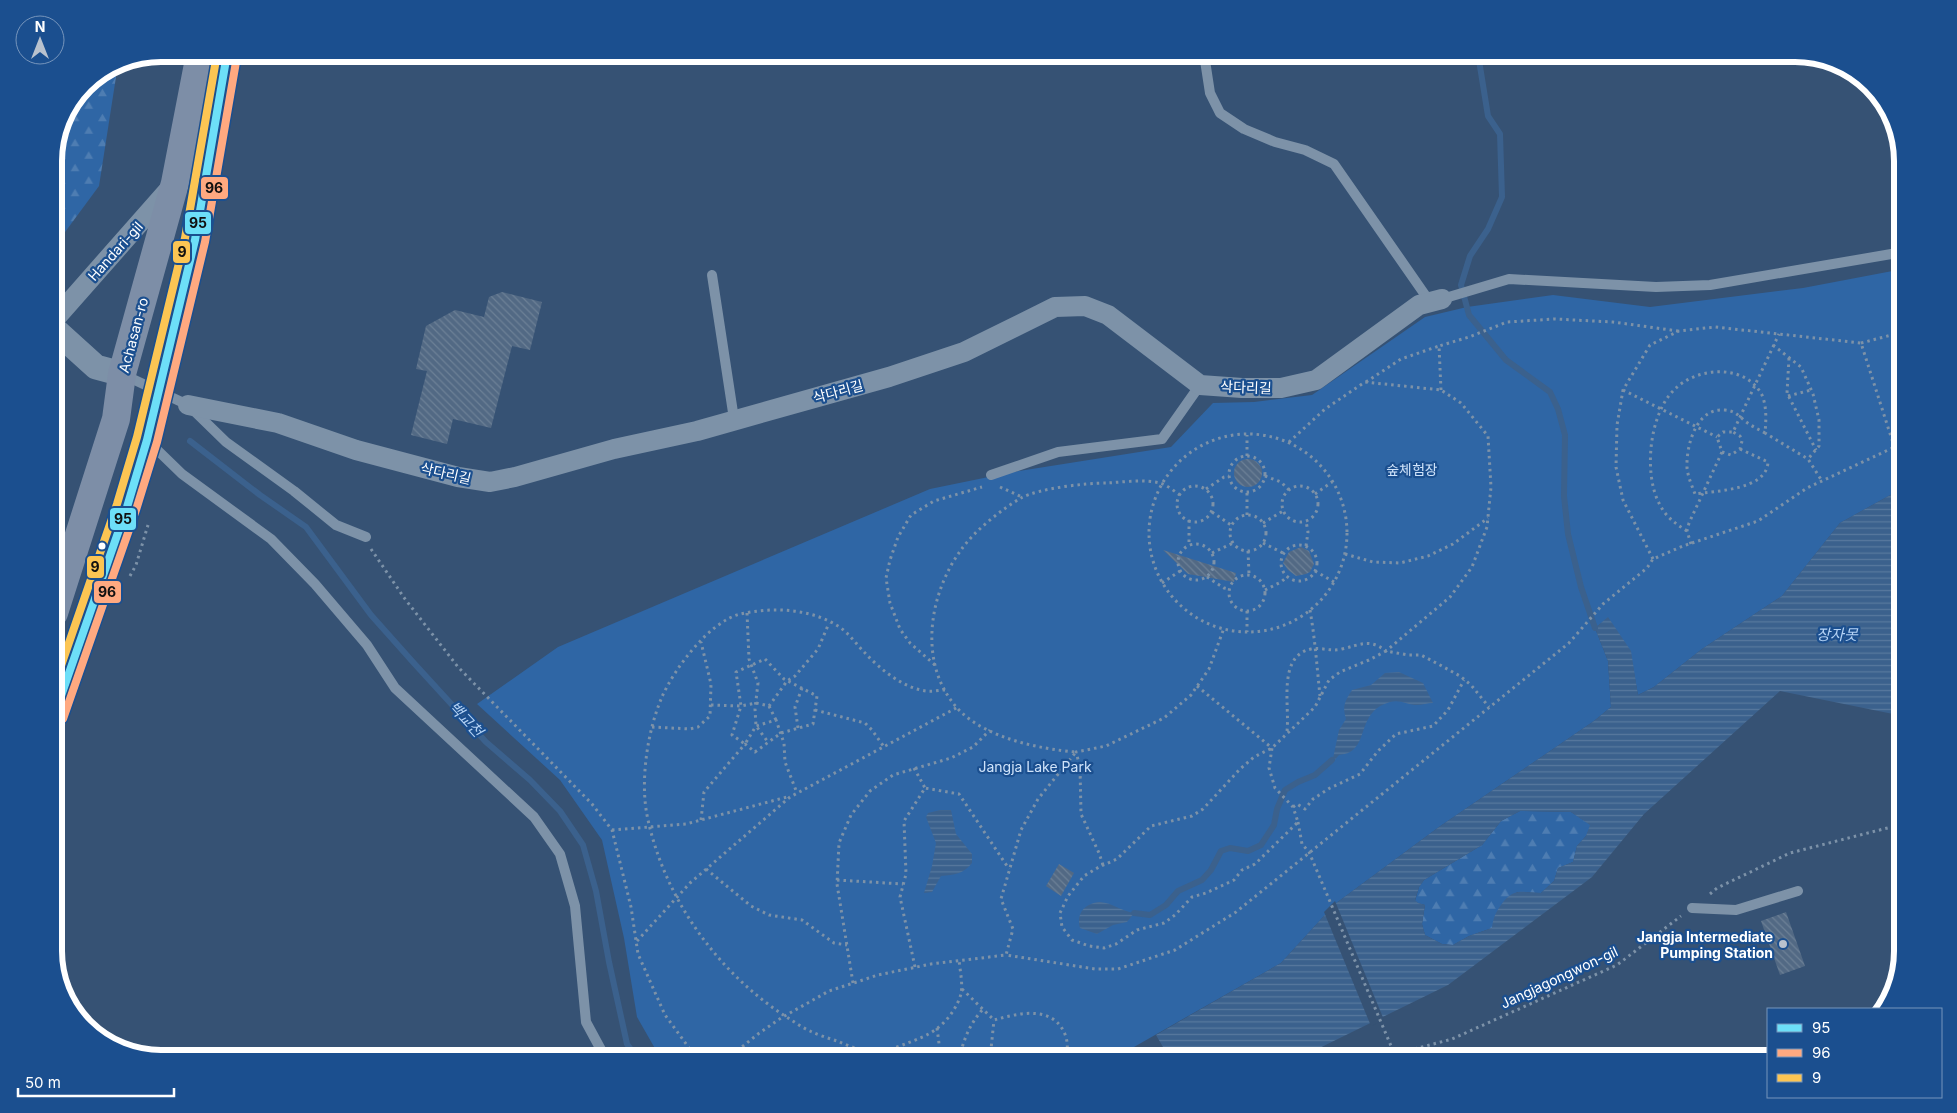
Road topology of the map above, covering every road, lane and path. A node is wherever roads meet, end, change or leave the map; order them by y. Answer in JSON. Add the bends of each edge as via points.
{"nodes":[{"id":1,"x":198,"y":63,"type":"edge"},
{"id":2,"x":225,"y":63,"type":"edge"},
{"id":3,"x":1205,"y":63,"type":"edge"},
{"id":4,"x":175,"y":183,"type":"junction"},
{"id":5,"x":1894,"y":254,"type":"edge"},
{"id":6,"x":712,"y":275,"type":"dead end"},
{"id":7,"x":1436,"y":300,"type":"junction"},
{"id":8,"x":63,"y":310,"type":"edge"},
{"id":9,"x":1679,"y":331,"type":"junction"},
{"id":10,"x":1779,"y":334,"type":"junction"},
{"id":11,"x":1894,"y":334,"type":"edge"},
{"id":12,"x":63,"y":337,"type":"edge"},
{"id":13,"x":1860,"y":343,"type":"junction"},
{"id":14,"x":1773,"y":345,"type":"junction"},
{"id":15,"x":1439,"y":346,"type":"junction"},
{"id":16,"x":1789,"y":358,"type":"junction"},
{"id":17,"x":122,"y":374,"type":"junction"},
{"id":18,"x":1365,"y":382,"type":"junction"},
{"id":19,"x":1200,"y":385,"type":"junction"},
{"id":20,"x":1755,"y":386,"type":"junction"},
{"id":21,"x":160,"y":390,"type":"junction"},
{"id":22,"x":1441,"y":390,"type":"junction"},
{"id":23,"x":1623,"y":390,"type":"junction"},
{"id":24,"x":1811,"y":390,"type":"junction"},
{"id":25,"x":1788,"y":396,"type":"junction"},
{"id":26,"x":188,"y":405,"type":"junction"},
{"id":27,"x":1662,"y":410,"type":"junction"},
{"id":28,"x":1740,"y":417,"type":"junction"},
{"id":29,"x":734,"y":419,"type":"junction"},
{"id":30,"x":1696,"y":427,"type":"junction"},
{"id":31,"x":1733,"y":432,"type":"junction"},
{"id":32,"x":1765,"y":433,"type":"junction"},
{"id":33,"x":1247,"y":435,"type":"junction"},
{"id":34,"x":1717,"y":437,"type":"junction"},
{"id":35,"x":147,"y":440,"type":"junction"},
{"id":36,"x":1288,"y":444,"type":"junction"},
{"id":37,"x":1894,"y":446,"type":"joint"},
{"id":38,"x":1740,"y":449,"type":"junction"},
{"id":39,"x":1816,"y":450,"type":"junction"},
{"id":40,"x":1722,"y":452,"type":"junction"},
{"id":41,"x":1247,"y":456,"type":"junction"},
{"id":42,"x":1808,"y":459,"type":"junction"},
{"id":43,"x":991,"y":475,"type":"dead end"},
{"id":44,"x":1229,"y":476,"type":"junction"},
{"id":45,"x":1265,"y":476,"type":"junction"},
{"id":46,"x":1822,"y":481,"type":"junction"},
{"id":47,"x":1332,"y":482,"type":"junction"},
{"id":48,"x":1162,"y":483,"type":"junction"},
{"id":49,"x":985,"y":487,"type":"dead end"},
{"id":50,"x":992,"y":487,"type":"dead end"},
{"id":51,"x":1206,"y":489,"type":"junction"},
{"id":52,"x":1288,"y":490,"type":"junction"},
{"id":53,"x":1247,"y":493,"type":"junction"},
{"id":54,"x":1703,"y":493,"type":"junction"},
{"id":55,"x":1315,"y":494,"type":"junction"},
{"id":56,"x":1180,"y":495,"type":"junction"},
{"id":57,"x":1022,"y":498,"type":"junction"},
{"id":58,"x":1283,"y":511,"type":"junction"},
{"id":59,"x":1212,"y":512,"type":"junction"},
{"id":60,"x":1247,"y":514,"type":"junction"},
{"id":61,"x":1488,"y":518,"type":"junction"},
{"id":62,"x":1189,"y":520,"type":"junction"},
{"id":63,"x":1306,"y":521,"type":"junction"},
{"id":64,"x":1263,"y":523,"type":"junction"},
{"id":65,"x":1231,"y":525,"type":"junction"},
{"id":66,"x":1687,"y":531,"type":"junction"},
{"id":67,"x":366,"y":537,"type":"joint"},
{"id":68,"x":1233,"y":543,"type":"junction"},
{"id":69,"x":1263,"y":543,"type":"junction"},
{"id":70,"x":1691,"y":544,"type":"junction"},
{"id":71,"x":1190,"y":546,"type":"junction"},
{"id":72,"x":1306,"y":546,"type":"junction"},
{"id":73,"x":1248,"y":551,"type":"junction"},
{"id":74,"x":1212,"y":553,"type":"junction"},
{"id":75,"x":1283,"y":553,"type":"junction"},
{"id":76,"x":1345,"y":554,"type":"junction"},
{"id":77,"x":1653,"y":559,"type":"junction"},
{"id":78,"x":1180,"y":571,"type":"junction"},
{"id":79,"x":1315,"y":571,"type":"junction"},
{"id":80,"x":1249,"y":574,"type":"junction"},
{"id":81,"x":1287,"y":576,"type":"junction"},
{"id":82,"x":1207,"y":577,"type":"junction"},
{"id":83,"x":1334,"y":582,"type":"junction"},
{"id":84,"x":1162,"y":583,"type":"junction"},
{"id":85,"x":63,"y":585,"type":"edge"},
{"id":86,"x":1229,"y":589,"type":"junction"},
{"id":87,"x":1265,"y":590,"type":"junction"},
{"id":88,"x":1310,"y":610,"type":"junction"},
{"id":89,"x":1247,"y":611,"type":"junction"},
{"id":90,"x":747,"y":613,"type":"junction"},
{"id":91,"x":829,"y":623,"type":"junction"},
{"id":92,"x":1224,"y":628,"type":"junction"},
{"id":93,"x":1247,"y":632,"type":"junction"},
{"id":94,"x":701,"y":641,"type":"junction"},
{"id":95,"x":1316,"y":649,"type":"junction"},
{"id":96,"x":1386,"y":651,"type":"junction"},
{"id":97,"x":935,"y":665,"type":"junction"},
{"id":98,"x":751,"y":666,"type":"junction"},
{"id":99,"x":1464,"y":680,"type":"junction"},
{"id":100,"x":787,"y":681,"type":"junction"},
{"id":101,"x":1197,"y":686,"type":"junction"},
{"id":102,"x":802,"y":688,"type":"junction"},
{"id":103,"x":63,"y":690,"type":"edge"},
{"id":104,"x":945,"y":690,"type":"junction"},
{"id":105,"x":1320,"y":696,"type":"junction"},
{"id":106,"x":756,"y":703,"type":"junction"},
{"id":107,"x":711,"y":705,"type":"junction"},
{"id":108,"x":741,"y":706,"type":"junction"},
{"id":109,"x":770,"y":706,"type":"junction"},
{"id":110,"x":958,"y":707,"type":"junction"},
{"id":111,"x":1489,"y":707,"type":"junction"},
{"id":112,"x":815,"y":710,"type":"junction"},
{"id":113,"x":776,"y":720,"type":"junction"},
{"id":114,"x":756,"y":726,"type":"junction"},
{"id":115,"x":652,"y":727,"type":"junction"},
{"id":116,"x":798,"y":728,"type":"junction"},
{"id":117,"x":990,"y":730,"type":"junction"},
{"id":118,"x":781,"y":732,"type":"junction"},
{"id":119,"x":1287,"y":732,"type":"junction"},
{"id":120,"x":768,"y":742,"type":"junction"},
{"id":121,"x":745,"y":744,"type":"junction"},
{"id":122,"x":884,"y":747,"type":"junction"},
{"id":123,"x":1272,"y":748,"type":"junction"},
{"id":124,"x":1076,"y":752,"type":"junction"},
{"id":125,"x":914,"y":768,"type":"junction"},
{"id":126,"x":925,"y":788,"type":"junction"},
{"id":127,"x":797,"y":793,"type":"junction"},
{"id":128,"x":790,"y":797,"type":"junction"},
{"id":129,"x":1293,"y":807,"type":"junction"},
{"id":130,"x":701,"y":820,"type":"junction"},
{"id":131,"x":1298,"y":822,"type":"junction"},
{"id":132,"x":1894,"y":826,"type":"edge"},
{"id":133,"x":650,"y":827,"type":"junction"},
{"id":134,"x":612,"y":830,"type":"junction"},
{"id":135,"x":1309,"y":852,"type":"junction"},
{"id":136,"x":1103,"y":865,"type":"junction"},
{"id":137,"x":706,"y":869,"type":"junction"},
{"id":138,"x":1009,"y":870,"type":"junction"},
{"id":139,"x":837,"y":880,"type":"junction"},
{"id":140,"x":904,"y":884,"type":"junction"},
{"id":141,"x":1798,"y":890,"type":"dead end"},
{"id":142,"x":677,"y":897,"type":"junction"},
{"id":143,"x":1692,"y":908,"type":"junction"},
{"id":144,"x":636,"y":942,"type":"junction"},
{"id":145,"x":847,"y":945,"type":"junction"},
{"id":146,"x":1006,"y":955,"type":"junction"},
{"id":147,"x":959,"y":960,"type":"junction"},
{"id":148,"x":915,"y":967,"type":"junction"},
{"id":149,"x":853,"y":983,"type":"junction"},
{"id":150,"x":961,"y":988,"type":"junction"},
{"id":151,"x":983,"y":1009,"type":"junction"},
{"id":152,"x":786,"y":1016,"type":"junction"},
{"id":153,"x":994,"y":1020,"type":"junction"},
{"id":154,"x":937,"y":1028,"type":"junction"},
{"id":155,"x":601,"y":1050,"type":"edge"},
{"id":156,"x":691,"y":1050,"type":"edge"},
{"id":157,"x":738,"y":1050,"type":"edge"},
{"id":158,"x":865,"y":1050,"type":"edge"},
{"id":159,"x":880,"y":1050,"type":"edge"},
{"id":160,"x":940,"y":1050,"type":"edge"},
{"id":161,"x":961,"y":1050,"type":"edge"},
{"id":162,"x":991,"y":1050,"type":"edge"},
{"id":163,"x":1067,"y":1050,"type":"edge"},
{"id":164,"x":1393,"y":1050,"type":"edge"},
{"id":165,"x":1406,"y":1050,"type":"edge"}],
"edges":[{"from":1,"to":4,"type":"main road","name":"Achasan-ro"},
{"from":2,"to":21,"type":"main road","via":[[195,240]]},
{"from":3,"to":7,"type":"lane","via":[[1210,94],[1220,113],[1244,129],[1305,150],[1334,164]]},
{"from":4,"to":8,"type":"street","name":"Handari-gil"},
{"from":4,"to":17,"type":"main road","name":"Achasan-ro"},
{"from":5,"to":7,"type":"lane","via":[[1710,286],[1656,287],[1509,279]]},
{"from":6,"to":29,"type":"lane"},
{"from":7,"to":19,"type":"street","name":"삭다리길","via":[[1419,305],[1316,380],[1281,388]]},
{"from":9,"to":10,"type":"path","via":[[1715,327]]},
{"from":9,"to":15,"type":"path","via":[[1613,322],[1555,319],[1507,322]]},
{"from":9,"to":23,"type":"path","via":[[1650,345]]},
{"from":10,"to":13,"type":"path"},
{"from":10,"to":14,"type":"path"},
{"from":11,"to":13,"type":"path"},
{"from":12,"to":17,"type":"street","via":[[96,366]]},
{"from":13,"to":37,"type":"path"},
{"from":14,"to":16,"type":"path"},
{"from":14,"to":20,"type":"path"},
{"from":15,"to":18,"type":"path","via":[[1401,359]]},
{"from":15,"to":22,"type":"path"},
{"from":16,"to":24,"type":"path","via":[[1801,367]]},
{"from":16,"to":25,"type":"path"},
{"from":17,"to":21,"type":"lane"},
{"from":17,"to":85,"type":"main road","name":"Achasan-ro","via":[[116,419]]},
{"from":18,"to":22,"type":"path"},
{"from":18,"to":36,"type":"path","via":[[1325,409]]},
{"from":19,"to":29,"type":"street","name":"삭다리길","via":[[1108,315],[1085,306],[1055,307],[964,352],[889,377]]},
{"from":19,"to":43,"type":"lane","via":[[1162,439],[1058,452]]},
{"from":20,"to":27,"type":"path","via":[[1733,373],[1701,373],[1675,388]]},
{"from":20,"to":28,"type":"path"},
{"from":20,"to":32,"type":"path","via":[[1762,396],[1766,412]]},
{"from":21,"to":26,"type":"lane"},
{"from":21,"to":35,"type":"main road"},
{"from":22,"to":61,"type":"path","via":[[1461,403],[1488,436],[1492,487]]},
{"from":23,"to":27,"type":"path"},
{"from":23,"to":77,"type":"path","via":[[1617,425],[1616,467],[1623,500]]},
{"from":24,"to":25,"type":"path"},
{"from":24,"to":39,"type":"path","via":[[1819,420],[1819,446]]},
{"from":25,"to":39,"type":"path"},
{"from":26,"to":29,"type":"street","name":"삭다리길","via":[[278,423],[356,450],[458,478],[490,482]]},
{"from":26,"to":67,"type":"lane","via":[[226,442],[336,525]]},
{"from":27,"to":30,"type":"path"},
{"from":27,"to":66,"type":"path","via":[[1652,436],[1651,476],[1663,510]]},
{"from":28,"to":30,"type":"path","via":[[1735,412],[1715,410]]},
{"from":28,"to":31,"type":"path"},
{"from":28,"to":32,"type":"path"},
{"from":30,"to":34,"type":"path"},
{"from":30,"to":54,"type":"path","via":[[1688,449],[1687,468],[1695,494]]},
{"from":31,"to":34,"type":"path","via":[[1724,432]]},
{"from":31,"to":38,"type":"path","via":[[1740,436]]},
{"from":32,"to":42,"type":"path"},
{"from":33,"to":36,"type":"path","via":[[1271,436]]},
{"from":33,"to":41,"type":"path"},
{"from":33,"to":48,"type":"path","via":[[1208,442],[1182,459]]},
{"from":34,"to":40,"type":"path"},
{"from":35,"to":103,"type":"main road"},
{"from":35,"to":155,"type":"lane","via":[[182,474],[271,540],[316,584],[367,645],[396,688],[534,817],[560,854],[575,906],[586,1022]]},
{"from":36,"to":47,"type":"path","via":[[1300,448],[1324,469]]},
{"from":37,"to":46,"type":"path"},
{"from":38,"to":40,"type":"path","via":[[1731,455]]},
{"from":38,"to":54,"type":"path","via":[[1768,462],[1763,474],[1736,488]]},
{"from":39,"to":42,"type":"path"},
{"from":40,"to":54,"type":"path"},
{"from":41,"to":44,"type":"path","via":[[1232,463]]},
{"from":41,"to":45,"type":"path","via":[[1260,462]]},
{"from":42,"to":46,"type":"path"},
{"from":44,"to":51,"type":"path"},
{"from":44,"to":53,"type":"path","via":[[1236,489]]},
{"from":45,"to":52,"type":"path","via":[[1280,482]]},
{"from":45,"to":53,"type":"path","via":[[1263,485]]},
{"from":46,"to":70,"type":"path","via":[[1758,521]]},
{"from":47,"to":55,"type":"path"},
{"from":47,"to":76,"type":"path","via":[[1340,496],[1348,527]]},
{"from":48,"to":56,"type":"path"},
{"from":48,"to":57,"type":"path","via":[[1086,483]]},
{"from":48,"to":84,"type":"path","via":[[1150,515],[1150,549]]},
{"from":49,"to":97,"type":"path","via":[[978,486],[934,501],[911,515],[890,560],[886,578],[890,603],[900,628],[910,643]]},
{"from":50,"to":57,"type":"path","via":[[1000,487]]},
{"from":51,"to":56,"type":"path","via":[[1191,486]]},
{"from":51,"to":59,"type":"path","via":[[1214,502]]},
{"from":52,"to":55,"type":"path","via":[[1302,486]]},
{"from":52,"to":58,"type":"path","via":[[1282,498]]},
{"from":53,"to":60,"type":"path"},
{"from":54,"to":66,"type":"path"},
{"from":55,"to":63,"type":"path","via":[[1318,508]]},
{"from":56,"to":62,"type":"path","via":[[1178,509]]},
{"from":57,"to":97,"type":"path","via":[[991,519],[961,549],[944,580],[933,622]]},
{"from":58,"to":63,"type":"path","via":[[1289,519]]},
{"from":58,"to":64,"type":"path"},
{"from":59,"to":62,"type":"path","via":[[1201,521]]},
{"from":59,"to":65,"type":"path"},
{"from":60,"to":64,"type":"path","via":[[1256,516]]},
{"from":60,"to":65,"type":"path","via":[[1238,517]]},
{"from":61,"to":76,"type":"path","via":[[1454,544],[1428,556],[1400,563],[1373,562]]},
{"from":61,"to":96,"type":"path","via":[[1472,567],[1450,597]]},
{"from":62,"to":71,"type":"path"},
{"from":63,"to":72,"type":"path"},
{"from":64,"to":69,"type":"path","via":[[1266,531]]},
{"from":65,"to":68,"type":"path"},
{"from":66,"to":70,"type":"path"},
{"from":67,"to":134,"type":"path","via":[[372,553],[458,667],[592,804]]},
{"from":68,"to":73,"type":"path"},
{"from":68,"to":74,"type":"path"},
{"from":69,"to":73,"type":"path"},
{"from":69,"to":75,"type":"path"},
{"from":70,"to":77,"type":"path"},
{"from":71,"to":74,"type":"path","via":[[1198,544]]},
{"from":71,"to":78,"type":"path","via":[[1179,556]]},
{"from":72,"to":75,"type":"path","via":[[1295,545]]},
{"from":72,"to":79,"type":"path","via":[[1316,555]]},
{"from":73,"to":80,"type":"path"},
{"from":74,"to":82,"type":"path","via":[[1214,567]]},
{"from":75,"to":81,"type":"path","via":[[1281,568]]},
{"from":76,"to":83,"type":"path"},
{"from":77,"to":111,"type":"path","via":[[1647,568],[1603,604],[1569,643]]},
{"from":78,"to":82,"type":"path","via":[[1190,580]]},
{"from":78,"to":84,"type":"path"},
{"from":79,"to":81,"type":"path","via":[[1305,580]]},
{"from":79,"to":83,"type":"path"},
{"from":80,"to":86,"type":"path","via":[[1237,577]]},
{"from":80,"to":87,"type":"path","via":[[1260,580]]},
{"from":81,"to":87,"type":"path"},
{"from":82,"to":86,"type":"path"},
{"from":83,"to":88,"type":"path"},
{"from":84,"to":92,"type":"path","via":[[1182,607],[1211,625]]},
{"from":86,"to":89,"type":"path","via":[[1232,603]]},
{"from":87,"to":89,"type":"path","via":[[1262,603]]},
{"from":88,"to":93,"type":"path","via":[[1278,628]]},
{"from":88,"to":95,"type":"path"},
{"from":89,"to":93,"type":"path"},
{"from":90,"to":91,"type":"path","via":[[787,610],[802,612]]},
{"from":90,"to":94,"type":"path","via":[[736,615],[716,627]]},
{"from":90,"to":98,"type":"path"},
{"from":91,"to":100,"type":"path","via":[[818,649]]},
{"from":91,"to":104,"type":"path","via":[[854,639],[885,672],[907,685],[926,691]]},
{"from":92,"to":93,"type":"path"},
{"from":92,"to":101,"type":"path","via":[[1209,669]]},
{"from":94,"to":107,"type":"path","via":[[711,684]]},
{"from":94,"to":115,"type":"path","via":[[689,653],[666,689]]},
{"from":95,"to":96,"type":"path","via":[[1334,651],[1363,643],[1377,644]]},
{"from":95,"to":105,"type":"path"},
{"from":95,"to":119,"type":"path","via":[[1300,653],[1290,666]]},
{"from":96,"to":99,"type":"path","via":[[1421,655]]},
{"from":96,"to":105,"type":"path","via":[[1340,672],[1329,680]]},
{"from":97,"to":104,"type":"path"},
{"from":98,"to":100,"type":"path","via":[[765,659]]},
{"from":98,"to":106,"type":"path","via":[[758,683]]},
{"from":98,"to":108,"type":"path","via":[[736,672]]},
{"from":99,"to":111,"type":"path"},
{"from":99,"to":129,"type":"path","via":[[1448,710],[1433,726],[1396,734],[1360,774],[1313,799],[1305,810],[1296,804]]},
{"from":100,"to":102,"type":"path"},
{"from":100,"to":109,"type":"path"},
{"from":101,"to":123,"type":"path"},
{"from":101,"to":124,"type":"path","via":[[1164,718],[1106,746]]},
{"from":102,"to":112,"type":"path","via":[[817,696]]},
{"from":102,"to":116,"type":"path","via":[[794,707]]},
{"from":104,"to":110,"type":"path"},
{"from":105,"to":119,"type":"path","via":[[1315,707]]},
{"from":106,"to":108,"type":"path"},
{"from":106,"to":109,"type":"path"},
{"from":106,"to":114,"type":"path"},
{"from":107,"to":108,"type":"path"},
{"from":107,"to":115,"type":"path","via":[[710,716],[698,727]]},
{"from":108,"to":121,"type":"path","via":[[732,735]]},
{"from":109,"to":113,"type":"path"},
{"from":110,"to":117,"type":"path","via":[[974,722]]},
{"from":110,"to":122,"type":"path"},
{"from":111,"to":135,"type":"path"},
{"from":112,"to":116,"type":"path","via":[[813,724]]},
{"from":112,"to":122,"type":"path","via":[[865,724]]},
{"from":113,"to":114,"type":"path"},
{"from":113,"to":118,"type":"path"},
{"from":114,"to":120,"type":"path"},
{"from":114,"to":121,"type":"path"},
{"from":115,"to":133,"type":"path","via":[[645,784]]},
{"from":116,"to":118,"type":"path"},
{"from":117,"to":124,"type":"path","via":[[1008,739]]},
{"from":117,"to":125,"type":"path","via":[[973,747],[958,755]]},
{"from":118,"to":120,"type":"path"},
{"from":118,"to":127,"type":"path","via":[[785,762]]},
{"from":119,"to":123,"type":"path"},
{"from":120,"to":121,"type":"path","via":[[755,752]]},
{"from":121,"to":130,"type":"path","via":[[704,792]]},
{"from":122,"to":127,"type":"path"},
{"from":123,"to":129,"type":"path","via":[[1270,768],[1275,788]]},
{"from":123,"to":136,"type":"path","via":[[1240,769],[1203,809],[1192,816],[1151,826],[1126,852]]},
{"from":124,"to":136,"type":"path","via":[[1080,767],[1081,814]]},
{"from":124,"to":138,"type":"path","via":[[1038,799],[1021,830]]},
{"from":125,"to":126,"type":"path"},
{"from":125,"to":139,"type":"path","via":[[893,776],[870,791],[850,815],[839,843]]},
{"from":126,"to":138,"type":"path","via":[[959,794]]},
{"from":126,"to":140,"type":"path","via":[[904,820]]},
{"from":127,"to":128,"type":"path"},
{"from":128,"to":130,"type":"path"},
{"from":128,"to":137,"type":"path"},
{"from":129,"to":131,"type":"path"},
{"from":130,"to":133,"type":"path"},
{"from":131,"to":135,"type":"path","via":[[1302,844]]},
{"from":131,"to":136,"type":"path","via":[[1234,880],[1192,898],[1164,924],[1136,930],[1104,948],[1072,940],[1062,927],[1060,913],[1068,896],[1084,876]]},
{"from":132,"to":143,"type":"path","name":"Jangjagongwon-gil","via":[[1790,853],[1717,888]]},
{"from":133,"to":134,"type":"path"},
{"from":133,"to":142,"type":"path","via":[[668,882]]},
{"from":134,"to":144,"type":"path"},
{"from":135,"to":146,"type":"path","via":[[1236,912],[1175,950],[1118,969]]},
{"from":135,"to":164,"type":"path"},
{"from":137,"to":142,"type":"path"},
{"from":137,"to":145,"type":"path","via":[[751,906],[770,915],[802,920],[834,942]]},
{"from":138,"to":146,"type":"path","via":[[1001,899],[1013,929]]},
{"from":139,"to":140,"type":"path"},
{"from":139,"to":145,"type":"path"},
{"from":140,"to":148,"type":"path","via":[[900,897]]},
{"from":141,"to":143,"type":"lane","via":[[1736,910]]},
{"from":142,"to":144,"type":"path"},
{"from":142,"to":152,"type":"path","via":[[707,943],[734,976]]},
{"from":143,"to":165,"type":"path","name":"Jangjagongwon-gil","via":[[1617,965],[1452,1038]]},
{"from":144,"to":156,"type":"path","via":[[638,954],[666,1015]]},
{"from":145,"to":149,"type":"path"},
{"from":146,"to":147,"type":"path"},
{"from":147,"to":148,"type":"path"},
{"from":147,"to":150,"type":"path"},
{"from":148,"to":149,"type":"path"},
{"from":149,"to":152,"type":"path","via":[[829,991]]},
{"from":150,"to":151,"type":"path"},
{"from":150,"to":154,"type":"path","via":[[949,1017]]},
{"from":151,"to":153,"type":"path"},
{"from":151,"to":161,"type":"path","via":[[973,1020]]},
{"from":152,"to":157,"type":"path"},
{"from":152,"to":158,"type":"path","via":[[810,1031]]},
{"from":153,"to":162,"type":"path"},
{"from":153,"to":163,"type":"path","via":[[1017,1013],[1051,1018],[1058,1024]]},
{"from":154,"to":159,"type":"path","via":[[933,1033],[905,1044]]},
{"from":154,"to":160,"type":"path"}]}
